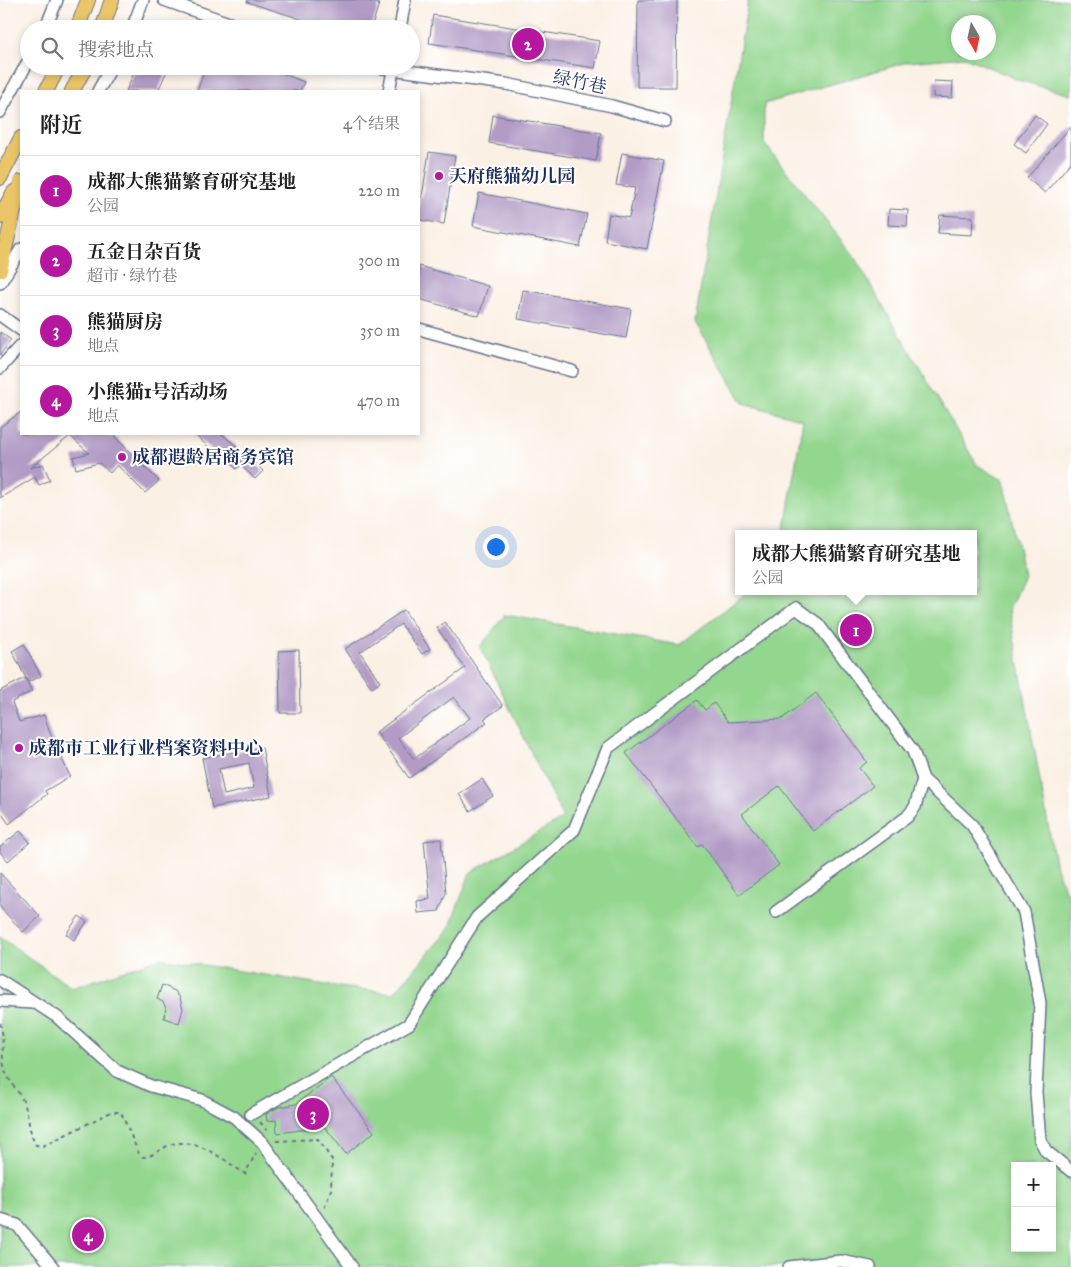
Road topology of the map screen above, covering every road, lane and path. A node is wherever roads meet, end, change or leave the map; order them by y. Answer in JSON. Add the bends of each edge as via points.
{"nodes":[{"id":1,"x":57,"y":0,"type":"edge"},
{"id":2,"x":88,"y":0,"type":"edge"},
{"id":3,"x":112,"y":0,"type":"edge"},
{"id":4,"x":143,"y":0,"type":"edge"},
{"id":5,"x":164,"y":0,"type":"edge"},
{"id":6,"x":405,"y":0,"type":"edge"},
{"id":7,"x":49,"y":20,"type":"edge"},
{"id":8,"x":80,"y":20,"type":"edge"},
{"id":9,"x":105,"y":20,"type":"edge"},
{"id":10,"x":135,"y":20,"type":"edge"},
{"id":11,"x":221,"y":20,"type":"edge"},
{"id":12,"x":402,"y":20,"type":"edge"},
{"id":13,"x":420,"y":72,"type":"edge"},
{"id":14,"x":21,"y":75,"type":"edge"},
{"id":15,"x":54,"y":75,"type":"edge"},
{"id":16,"x":81,"y":75,"type":"edge"},
{"id":17,"x":107,"y":75,"type":"edge"},
{"id":18,"x":393,"y":75,"type":"edge"},
{"id":19,"x":47,"y":90,"type":"edge"},
{"id":20,"x":73,"y":90,"type":"edge"},
{"id":21,"x":99,"y":90,"type":"edge"},
{"id":22,"x":389,"y":90,"type":"edge"},
{"id":23,"x":0,"y":112,"type":"edge"},
{"id":24,"x":665,"y":121,"type":"dead end"},
{"id":25,"x":20,"y":140,"type":"edge"},
{"id":26,"x":0,"y":178,"type":"edge"},
{"id":27,"x":20,"y":183,"type":"edge"},
{"id":28,"x":20,"y":185,"type":"edge"},
{"id":29,"x":0,"y":217,"type":"edge"},
{"id":30,"x":20,"y":250,"type":"edge"},
{"id":31,"x":0,"y":270,"type":"edge"},
{"id":32,"x":0,"y":283,"type":"edge"},
{"id":33,"x":0,"y":315,"type":"edge"},
{"id":34,"x":20,"y":329,"type":"edge"},
{"id":35,"x":420,"y":329,"type":"edge"},
{"id":36,"x":20,"y":346,"type":"edge"},
{"id":37,"x":0,"y":368,"type":"edge"},
{"id":38,"x":572,"y":371,"type":"dead end"},
{"id":39,"x":923,"y":779,"type":"junction"},
{"id":40,"x":776,"y":912,"type":"dead end"},
{"id":41,"x":0,"y":980,"type":"edge"},
{"id":42,"x":0,"y":1002,"type":"edge"},
{"id":43,"x":33,"y":1003,"type":"junction"},
{"id":44,"x":0,"y":1023,"type":"edge"},
{"id":45,"x":2,"y":1063,"type":"edge"},
{"id":46,"x":251,"y":1114,"type":"joint"},
{"id":47,"x":262,"y":1142,"type":"junction"},
{"id":48,"x":1071,"y":1172,"type":"edge"},
{"id":49,"x":0,"y":1220,"type":"edge"},
{"id":50,"x":320,"y":1223,"type":"junction"},
{"id":51,"x":53,"y":1267,"type":"edge"},
{"id":52,"x":352,"y":1267,"type":"edge"},
{"id":53,"x":789,"y":1267,"type":"edge"},
{"id":54,"x":870,"y":1267,"type":"edge"}],
"edges":[{"from":1,"to":7,"type":"street"},
{"from":2,"to":8,"type":"main road"},
{"from":3,"to":9,"type":"main road"},
{"from":4,"to":10,"type":"street"},
{"from":5,"to":11,"type":"street"},
{"from":6,"to":12,"type":"street"},
{"from":13,"to":24,"type":"street","name":"绿竹巷","via":[[506,84],[612,106]]},
{"from":14,"to":23,"type":"street"},
{"from":15,"to":19,"type":"main road"},
{"from":16,"to":20,"type":"main road"},
{"from":17,"to":21,"type":"street"},
{"from":18,"to":22,"type":"street"},
{"from":25,"to":26,"type":"main road"},
{"from":27,"to":29,"type":"main road"},
{"from":28,"to":31,"type":"main road"},
{"from":30,"to":32,"type":"street"},
{"from":33,"to":34,"type":"street"},
{"from":35,"to":38,"type":"street"},
{"from":36,"to":37,"type":"street"},
{"from":39,"to":40,"type":"street","via":[[915,807],[907,817]]},
{"from":39,"to":46,"type":"street","via":[[913,751],[818,624],[796,608],[608,748],[574,830],[477,917],[409,1024]]},
{"from":39,"to":48,"type":"street","via":[[972,825],[1024,912],[1040,1003],[1036,1054],[1037,1124],[1046,1151]]},
{"from":41,"to":43,"type":"street"},
{"from":42,"to":43,"type":"street"},
{"from":43,"to":47,"type":"street","via":[[57,1017],[117,1070],[151,1086],[202,1100],[234,1117]]},
{"from":44,"to":45,"type":"path","via":[[3,1031]]},
{"from":45,"to":47,"type":"path","via":[[5,1074],[22,1098],[30,1135],[36,1145],[43,1146],[111,1112],[121,1112],[143,1157],[179,1143],[205,1148],[245,1174]]},
{"from":46,"to":50,"type":"path","via":[[278,1143],[318,1139],[332,1160],[331,1190]]},
{"from":47,"to":50,"type":"street"},
{"from":49,"to":51,"type":"street","via":[[17,1225]]},
{"from":50,"to":52,"type":"street"},
{"from":53,"to":54,"type":"street","via":[[841,1261]]}]}
